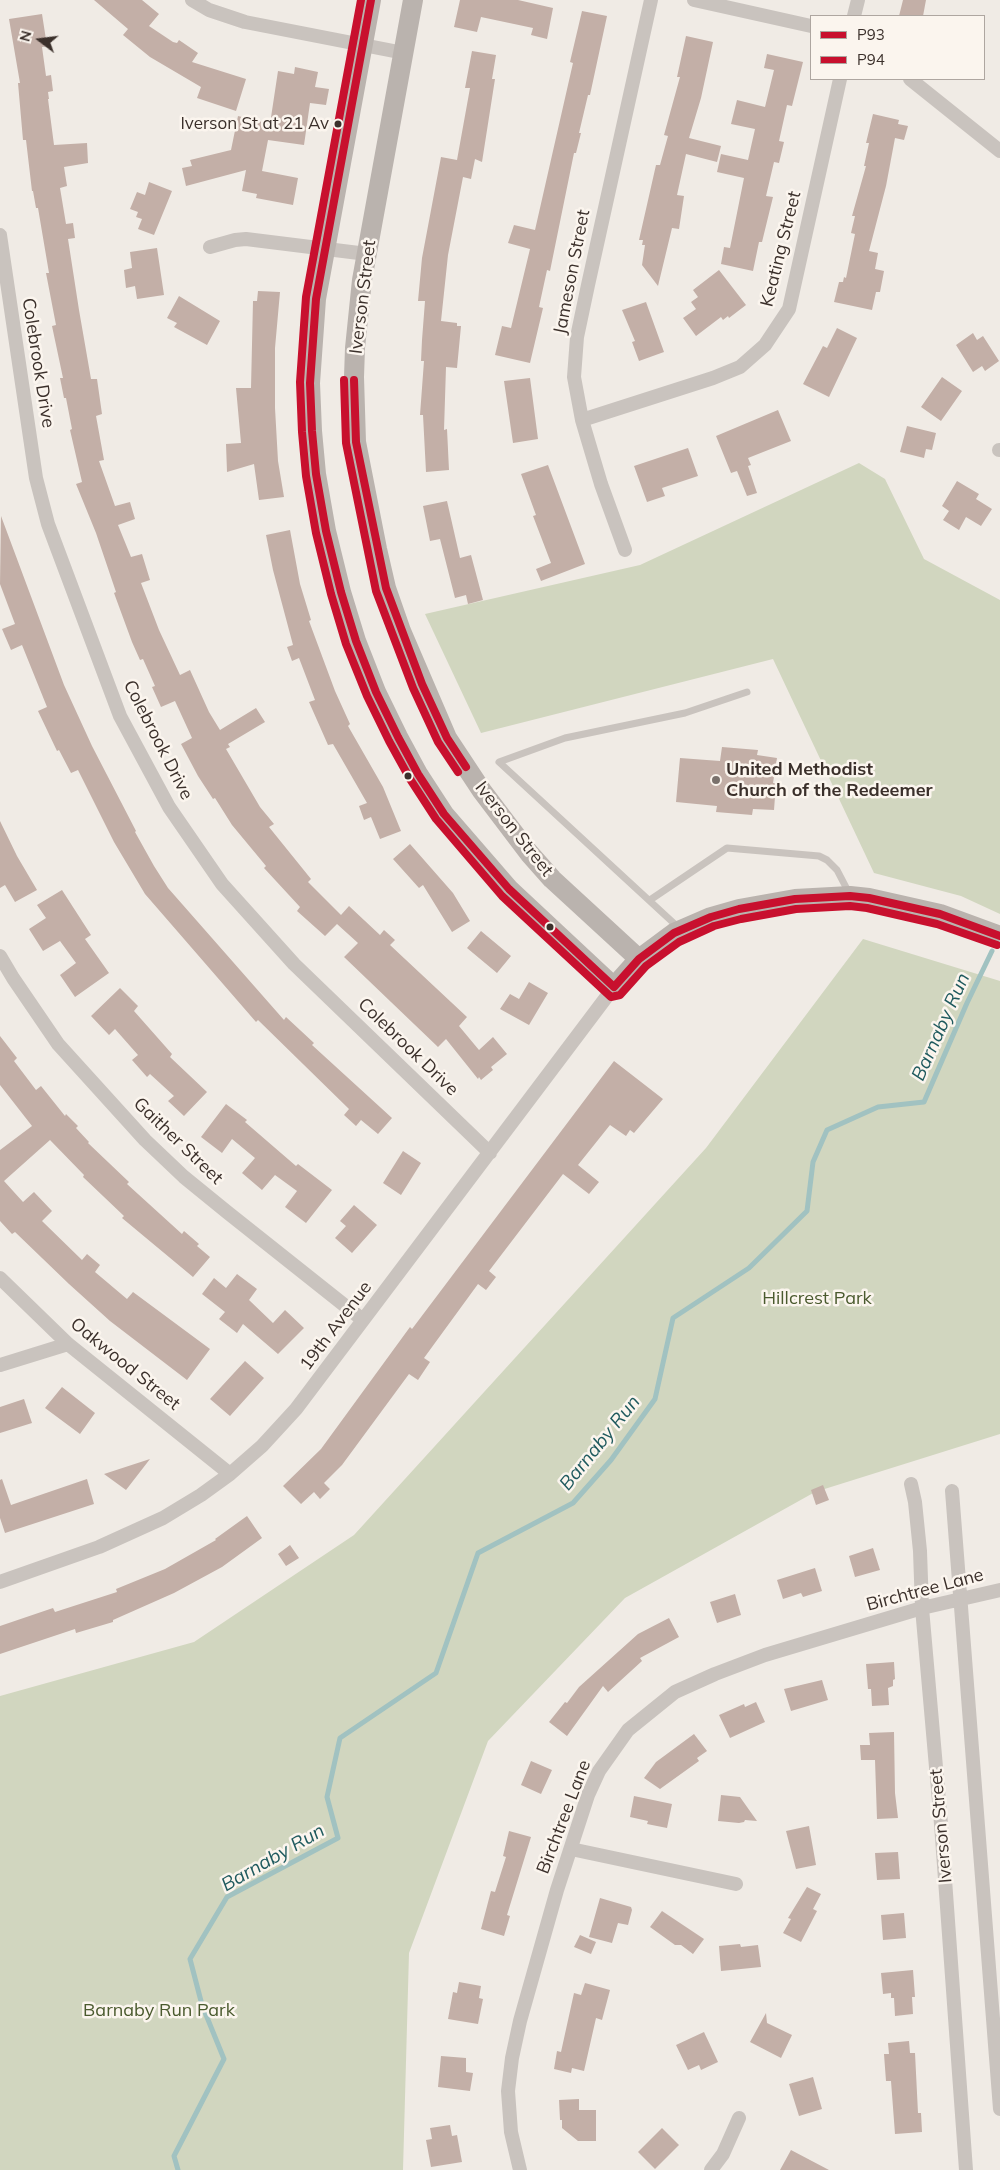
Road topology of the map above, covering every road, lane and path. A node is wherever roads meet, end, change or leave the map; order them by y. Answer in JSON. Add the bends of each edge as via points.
{"nodes":[{"id":1,"x":192,"y":0,"type":"edge"},
{"id":2,"x":371,"y":0,"type":"edge"},
{"id":3,"x":412,"y":0,"type":"edge"},
{"id":4,"x":651,"y":0,"type":"edge"},
{"id":5,"x":694,"y":0,"type":"edge"},
{"id":6,"x":858,"y":0,"type":"edge"},
{"id":7,"x":854,"y":15,"type":"edge"},
{"id":8,"x":810,"y":26,"type":"edge"},
{"id":9,"x":363,"y":45,"type":"junction"},
{"id":10,"x":404,"y":53,"type":"junction"},
{"id":11,"x":840,"y":80,"type":"edge"},
{"id":12,"x":911,"y":80,"type":"edge"},
{"id":13,"x":1000,"y":151,"type":"edge"},
{"id":14,"x":0,"y":235,"type":"edge"},
{"id":15,"x":210,"y":247,"type":"dead end"},
{"id":16,"x":324,"y":248,"type":"junction"},
{"id":17,"x":367,"y":254,"type":"junction"},
{"id":18,"x":582,"y":420,"type":"junction"},
{"id":19,"x":625,"y":550,"type":"dead end"},
{"id":20,"x":747,"y":692,"type":"dead end"},
{"id":21,"x":850,"y":896,"type":"junction"},
{"id":22,"x":650,"y":900,"type":"junction"},
{"id":23,"x":681,"y":930,"type":"junction"},
{"id":24,"x":1000,"y":936,"type":"edge"},
{"id":25,"x":0,"y":956,"type":"edge"},
{"id":26,"x":639,"y":959,"type":"junction"},
{"id":27,"x":614,"y":987,"type":"junction"},
{"id":28,"x":490,"y":1152,"type":"junction"},
{"id":29,"x":0,"y":1278,"type":"edge"},
{"id":30,"x":364,"y":1320,"type":"junction"},
{"id":31,"x":68,"y":1344,"type":"junction"},
{"id":32,"x":0,"y":1365,"type":"edge"},
{"id":33,"x":230,"y":1474,"type":"junction"},
{"id":34,"x":911,"y":1484,"type":"dead end"},
{"id":35,"x":952,"y":1491,"type":"dead end"},
{"id":36,"x":0,"y":1582,"type":"edge"},
{"id":37,"x":1000,"y":1590,"type":"edge"},
{"id":38,"x":960,"y":1599,"type":"junction"},
{"id":39,"x":922,"y":1608,"type":"junction"},
{"id":40,"x":571,"y":1849,"type":"junction"},
{"id":41,"x":736,"y":1884,"type":"dead end"},
{"id":42,"x":1000,"y":2108,"type":"edge"},
{"id":43,"x":740,"y":2118,"type":"dead end"},
{"id":44,"x":520,"y":2170,"type":"edge"},
{"id":45,"x":711,"y":2170,"type":"edge"},
{"id":46,"x":966,"y":2170,"type":"edge"}],
"edges":[{"from":1,"to":9,"type":"street","via":[[209,10],[245,22]]},
{"from":2,"to":9,"type":"main road"},
{"from":3,"to":10,"type":"main road","name":"Iverson Street"},
{"from":4,"to":18,"type":"street","name":"Jameson Street","via":[[577,336],[574,377]]},
{"from":5,"to":8,"type":"street"},
{"from":6,"to":7,"type":"street"},
{"from":9,"to":10,"type":"street"},
{"from":9,"to":16,"type":"main road"},
{"from":10,"to":17,"type":"main road","name":"Iverson Street"},
{"from":11,"to":18,"type":"street","name":"Keating Street","via":[[789,309],[765,345],[740,367],[720,376]]},
{"from":12,"to":13,"type":"street"},
{"from":14,"to":28,"type":"street","name":"Colebrook Drive","via":[[36,478],[48,524],[125,724],[169,807],[222,884],[294,964]]},
{"from":15,"to":16,"type":"street","via":[[246,240]]},
{"from":16,"to":17,"type":"street"},
{"from":16,"to":27,"type":"main road","via":[[316,299],[310,383],[316,474],[341,592],[376,692],[418,774],[444,814],[509,889]]},
{"from":17,"to":26,"type":"main road","name":"Iverson Street","via":[[355,348],[356,442],[386,588],[401,631],[447,738],[482,792],[552,879]]},
{"from":18,"to":19,"type":"street","name":"Jameson Street"},
{"from":20,"to":22,"type":"lane","via":[[676,715],[565,738],[499,762]]},
{"from":21,"to":22,"type":"lane","via":[[837,870],[819,856],[727,848]]},
{"from":21,"to":23,"type":"main road","via":[[758,904]]},
{"from":21,"to":24,"type":"main road","via":[[931,912]]},
{"from":22,"to":23,"type":"lane"},
{"from":23,"to":26,"type":"main road"},
{"from":25,"to":30,"type":"street","name":"Gaither Street","via":[[58,1044],[145,1140],[184,1177]]},
{"from":26,"to":27,"type":"main road"},
{"from":27,"to":28,"type":"street","name":"19th Avenue"},
{"from":28,"to":30,"type":"street","name":"19th Avenue"},
{"from":29,"to":31,"type":"street","name":"Oakwood Street"},
{"from":30,"to":33,"type":"street","name":"19th Avenue","via":[[296,1409],[262,1446]]},
{"from":31,"to":32,"type":"street"},
{"from":31,"to":33,"type":"street","name":"Oakwood Street"},
{"from":33,"to":36,"type":"street","name":"19th Avenue","via":[[163,1518],[99,1547]]},
{"from":34,"to":39,"type":"street","name":"Iverson Street","via":[[920,1551]]},
{"from":35,"to":38,"type":"street","name":"Iverson Street"},
{"from":37,"to":38,"type":"street","name":"Birchtree Lane"},
{"from":38,"to":39,"type":"street","name":"Birchtree Lane"},
{"from":38,"to":42,"type":"street","name":"Iverson Street"},
{"from":39,"to":40,"type":"street","name":"Birchtree Lane","via":[[765,1655],[674,1692],[628,1730],[609,1755],[588,1795]]},
{"from":39,"to":46,"type":"street","name":"Iverson Street"},
{"from":40,"to":41,"type":"street"},
{"from":40,"to":44,"type":"street","name":"Birchtree Lane","via":[[549,1916],[512,2058],[508,2092],[511,2132]]},
{"from":43,"to":45,"type":"street","via":[[723,2154]]}]}
